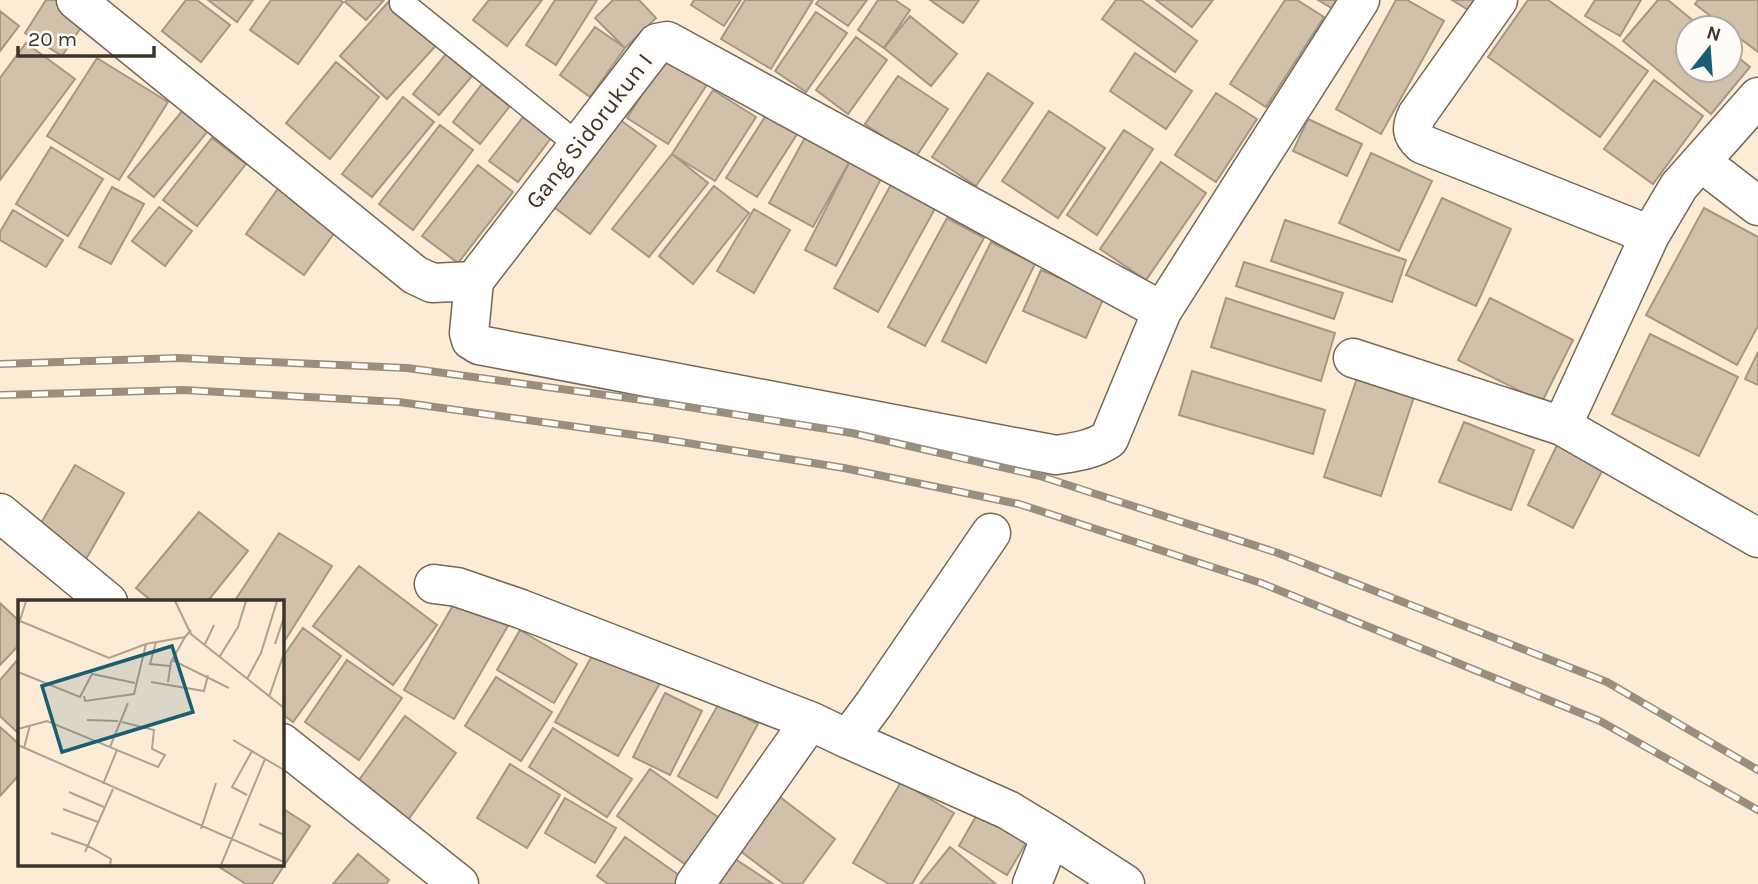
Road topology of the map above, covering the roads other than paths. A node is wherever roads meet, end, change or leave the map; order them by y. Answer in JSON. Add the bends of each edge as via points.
{"nodes":[{"id":1,"x":76,"y":0,"type":"edge"},
{"id":2,"x":1360,"y":0,"type":"edge"},
{"id":3,"x":1498,"y":0,"type":"edge"},
{"id":4,"x":402,"y":3,"type":"dead end"},
{"id":5,"x":1758,"y":97,"type":"edge"},
{"id":6,"x":578,"y":145,"type":"junction"},
{"id":7,"x":1700,"y":162,"type":"junction"},
{"id":8,"x":1758,"y":206,"type":"edge"},
{"id":9,"x":1650,"y":235,"type":"junction"},
{"id":10,"x":474,"y":281,"type":"junction"},
{"id":11,"x":1162,"y":311,"type":"junction"},
{"id":12,"x":1353,"y":358,"type":"dead end"},
{"id":13,"x":1562,"y":426,"type":"junction"},
{"id":14,"x":0,"y":513,"type":"edge"},
{"id":15,"x":991,"y":533,"type":"dead end"},
{"id":16,"x":1758,"y":538,"type":"edge"},
{"id":17,"x":434,"y":584,"type":"dead end"},
{"id":18,"x":106,"y":600,"type":"edge"},
{"id":19,"x":810,"y":721,"type":"junction"},
{"id":20,"x":848,"y":738,"type":"junction"},
{"id":21,"x":284,"y":745,"type":"edge"},
{"id":22,"x":1051,"y":836,"type":"junction"},
{"id":23,"x":459,"y":884,"type":"edge"},
{"id":24,"x":695,"y":884,"type":"edge"},
{"id":25,"x":1032,"y":884,"type":"edge"},
{"id":26,"x":1125,"y":884,"type":"edge"}],
"edges":[{"from":1,"to":10,"type":"street","via":[[415,275],[432,283]]},
{"from":2,"to":11,"type":"street"},
{"from":3,"to":9,"type":"street","via":[[1417,115],[1412,125],[1414,137]]},
{"from":4,"to":6,"type":"lane"},
{"from":5,"to":7,"type":"street"},
{"from":6,"to":10,"type":"street","name":"Gang Sidorukun I"},
{"from":6,"to":11,"type":"street","name":"Gang Sidorukun I","via":[[657,43],[667,41]]},
{"from":7,"to":8,"type":"street"},
{"from":7,"to":9,"type":"street","via":[[1679,186]]},
{"from":9,"to":13,"type":"street"},
{"from":10,"to":11,"type":"street","via":[[470,333],[479,345],[1056,455],[1099,446],[1109,439]]},
{"from":12,"to":13,"type":"street"},
{"from":13,"to":16,"type":"street"},
{"from":14,"to":18,"type":"street"},
{"from":15,"to":20,"type":"street"},
{"from":17,"to":19,"type":"street","via":[[521,609]]},
{"from":19,"to":20,"type":"street"},
{"from":19,"to":24,"type":"street"},
{"from":20,"to":22,"type":"street","via":[[1007,810]]},
{"from":21,"to":23,"type":"street"},
{"from":22,"to":25,"type":"street"},
{"from":22,"to":26,"type":"street"}]}
